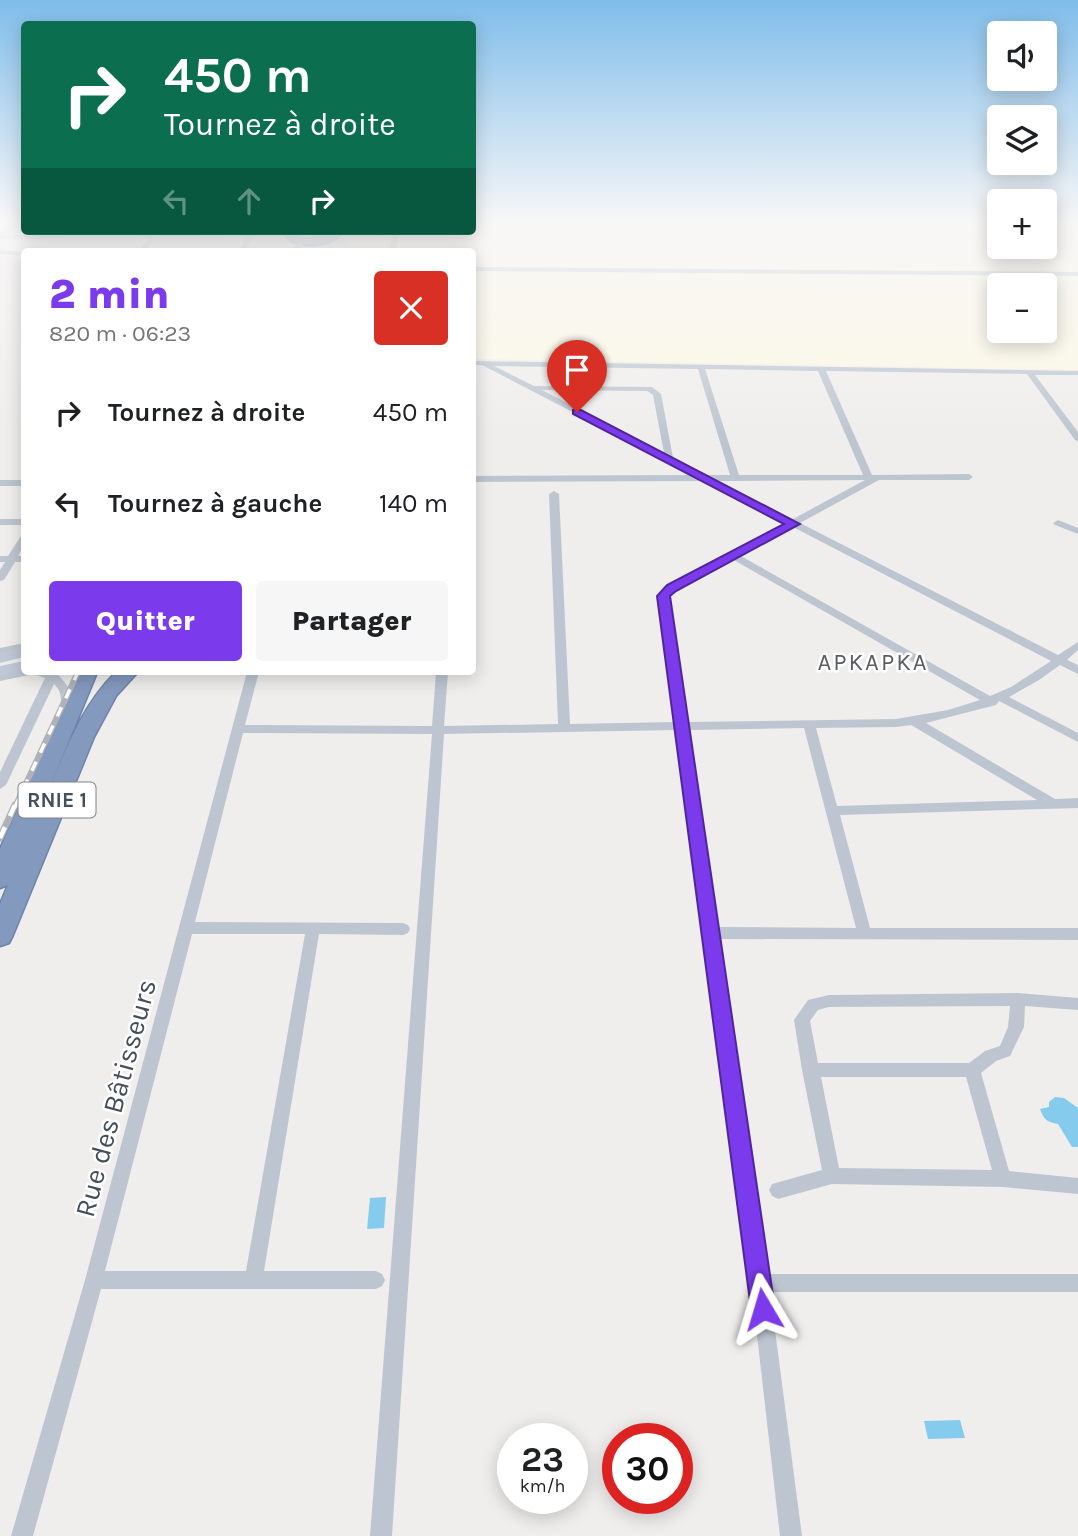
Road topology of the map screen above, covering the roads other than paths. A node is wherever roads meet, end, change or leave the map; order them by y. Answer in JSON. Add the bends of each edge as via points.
{"nodes":[{"id":1,"x":478,"y":363,"type":"edge"},
{"id":2,"x":701,"y":367,"type":"junction"},
{"id":3,"x":821,"y":369,"type":"junction"},
{"id":4,"x":1028,"y":372,"type":"junction"},
{"id":5,"x":1078,"y":373,"type":"edge"},
{"id":6,"x":531,"y":388,"type":"junction"},
{"id":7,"x":1078,"y":438,"type":"edge"},
{"id":8,"x":669,"y":459,"type":"junction"},
{"id":9,"x":704,"y":478,"type":"junction"},
{"id":10,"x":734,"y":478,"type":"junction"},
{"id":11,"x":872,"y":478,"type":"junction"},
{"id":12,"x":970,"y":478,"type":"dead end"},
{"id":13,"x":476,"y":479,"type":"edge"},
{"id":14,"x":0,"y":483,"type":"edge"},
{"id":15,"x":21,"y":483,"type":"edge"},
{"id":16,"x":554,"y":494,"type":"dead end"},
{"id":17,"x":0,"y":522,"type":"edge"},
{"id":18,"x":21,"y":522,"type":"edge"},
{"id":19,"x":1058,"y":523,"type":"dead end"},
{"id":20,"x":793,"y":524,"type":"junction"},
{"id":21,"x":1078,"y":531,"type":"edge"},
{"id":22,"x":21,"y":543,"type":"edge"},
{"id":23,"x":733,"y":556,"type":"junction"},
{"id":24,"x":0,"y":559,"type":"edge"},
{"id":25,"x":12,"y":559,"type":"junction"},
{"id":26,"x":21,"y":559,"type":"edge"},
{"id":27,"x":0,"y":578,"type":"edge"},
{"id":28,"x":1078,"y":645,"type":"edge"},
{"id":29,"x":21,"y":647,"type":"edge"},
{"id":30,"x":0,"y":651,"type":"edge"},
{"id":31,"x":21,"y":653,"type":"edge"},
{"id":32,"x":0,"y":659,"type":"edge"},
{"id":33,"x":1060,"y":661,"type":"junction"},
{"id":34,"x":21,"y":667,"type":"edge"},
{"id":35,"x":1078,"y":670,"type":"edge"},
{"id":36,"x":0,"y":671,"type":"edge"},
{"id":37,"x":21,"y":673,"type":"edge"},
{"id":38,"x":52,"y":675,"type":"joint"},
{"id":39,"x":82,"y":675,"type":"edge"},
{"id":40,"x":87,"y":675,"type":"edge"},
{"id":41,"x":117,"y":675,"type":"edge"},
{"id":42,"x":126,"y":675,"type":"edge"},
{"id":43,"x":252,"y":675,"type":"edge"},
{"id":44,"x":442,"y":675,"type":"edge"},
{"id":45,"x":0,"y":677,"type":"edge"},
{"id":46,"x":997,"y":700,"type":"junction"},
{"id":47,"x":914,"y":721,"type":"junction"},
{"id":48,"x":809,"y":725,"type":"junction"},
{"id":49,"x":683,"y":727,"type":"junction"},
{"id":50,"x":564,"y":728,"type":"junction"},
{"id":51,"x":238,"y":729,"type":"junction"},
{"id":52,"x":437,"y":730,"type":"junction"},
{"id":53,"x":1078,"y":738,"type":"edge"},
{"id":54,"x":0,"y":785,"type":"edge"},
{"id":55,"x":1052,"y":803,"type":"junction"},
{"id":56,"x":1078,"y":803,"type":"edge"},
{"id":57,"x":832,"y":811,"type":"junction"},
{"id":58,"x":0,"y":850,"type":"edge"},
{"id":59,"x":0,"y":878,"type":"edge"},
{"id":60,"x":313,"y":928,"type":"junction"},
{"id":61,"x":186,"y":929,"type":"junction"},
{"id":62,"x":403,"y":929,"type":"dead end"},
{"id":63,"x":712,"y":933,"type":"junction"},
{"id":64,"x":865,"y":934,"type":"junction"},
{"id":65,"x":1078,"y":934,"type":"edge"},
{"id":66,"x":0,"y":935,"type":"edge"},
{"id":67,"x":1018,"y":999,"type":"junction"},
{"id":68,"x":1078,"y":1004,"type":"edge"},
{"id":69,"x":810,"y":1070,"type":"junction"},
{"id":70,"x":972,"y":1070,"type":"junction"},
{"id":71,"x":832,"y":1176,"type":"junction"},
{"id":72,"x":1003,"y":1179,"type":"junction"},
{"id":73,"x":1078,"y":1186,"type":"edge"},
{"id":74,"x":778,"y":1191,"type":"dead end"},
{"id":75,"x":94,"y":1279,"type":"junction"},
{"id":76,"x":254,"y":1279,"type":"junction"},
{"id":77,"x":376,"y":1280,"type":"dead end"},
{"id":78,"x":760,"y":1283,"type":"junction"},
{"id":79,"x":1078,"y":1283,"type":"edge"},
{"id":80,"x":22,"y":1536,"type":"edge"},
{"id":81,"x":380,"y":1536,"type":"edge"},
{"id":82,"x":791,"y":1536,"type":"edge"}],
"edges":[{"from":1,"to":2,"type":"street"},
{"from":1,"to":6,"type":"street"},
{"from":2,"to":3,"type":"street"},
{"from":2,"to":10,"type":"street"},
{"from":3,"to":4,"type":"street"},
{"from":3,"to":11,"type":"street"},
{"from":4,"to":5,"type":"street"},
{"from":4,"to":7,"type":"street"},
{"from":6,"to":8,"type":"street"},
{"from":6,"to":8,"type":"street","via":[[649,390],[656,394]]},
{"from":8,"to":9,"type":"street"},
{"from":9,"to":10,"type":"street"},
{"from":9,"to":13,"type":"street"},
{"from":9,"to":20,"type":"street"},
{"from":10,"to":11,"type":"street"},
{"from":11,"to":12,"type":"street"},
{"from":11,"to":20,"type":"street"},
{"from":14,"to":15,"type":"street"},
{"from":16,"to":50,"type":"street"},
{"from":17,"to":18,"type":"street"},
{"from":19,"to":21,"type":"street"},
{"from":20,"to":23,"type":"street"},
{"from":20,"to":33,"type":"street"},
{"from":22,"to":25,"type":"street"},
{"from":23,"to":46,"type":"street"},
{"from":23,"to":49,"type":"street","via":[[663,596]]},
{"from":24,"to":25,"type":"street"},
{"from":25,"to":26,"type":"street"},
{"from":25,"to":27,"type":"street"},
{"from":28,"to":33,"type":"street"},
{"from":29,"to":30,"type":"street"},
{"from":31,"to":32,"type":"street"},
{"from":33,"to":35,"type":"street"},
{"from":33,"to":46,"type":"street"},
{"from":34,"to":36,"type":"street"},
{"from":37,"to":45,"type":"street"},
{"from":38,"to":54,"type":"street"},
{"from":38,"to":58,"type":"street","via":[[69,701]]},
{"from":39,"to":59,"type":"highway","number":"RNIE 1"},
{"from":40,"to":41,"type":"highway","number":"RNIE 1"},
{"from":42,"to":66,"type":"highway","number":"RNIE 1","via":[[108,692],[83,737]]},
{"from":43,"to":51,"type":"street","name":"Rue des Bâtisseurs"},
{"from":44,"to":52,"type":"street"},
{"from":46,"to":47,"type":"street","via":[[954,715]]},
{"from":46,"to":53,"type":"street"},
{"from":47,"to":48,"type":"street"},
{"from":47,"to":55,"type":"street"},
{"from":48,"to":49,"type":"street"},
{"from":48,"to":57,"type":"street"},
{"from":49,"to":50,"type":"street"},
{"from":49,"to":63,"type":"street"},
{"from":50,"to":52,"type":"street"},
{"from":51,"to":52,"type":"street"},
{"from":51,"to":61,"type":"street","name":"Rue des Bâtisseurs"},
{"from":52,"to":81,"type":"street"},
{"from":55,"to":56,"type":"street"},
{"from":55,"to":57,"type":"street"},
{"from":57,"to":64,"type":"street"},
{"from":60,"to":61,"type":"street"},
{"from":60,"to":62,"type":"street"},
{"from":60,"to":76,"type":"street"},
{"from":61,"to":75,"type":"street","name":"Rue des Bâtisseurs"},
{"from":63,"to":64,"type":"street"},
{"from":63,"to":78,"type":"street"},
{"from":64,"to":65,"type":"street"},
{"from":67,"to":68,"type":"street"},
{"from":67,"to":69,"type":"street","via":[[829,1001],[813,1005],[802,1020]]},
{"from":67,"to":70,"type":"street","via":[[1016,1027],[1005,1051]]},
{"from":69,"to":70,"type":"street"},
{"from":69,"to":71,"type":"street"},
{"from":70,"to":72,"type":"street"},
{"from":71,"to":72,"type":"street"},
{"from":71,"to":74,"type":"street"},
{"from":72,"to":73,"type":"street"},
{"from":75,"to":76,"type":"street"},
{"from":75,"to":80,"type":"street","name":"Rue des Bâtisseurs"},
{"from":76,"to":77,"type":"street"},
{"from":78,"to":79,"type":"street"},
{"from":78,"to":82,"type":"street"}]}
